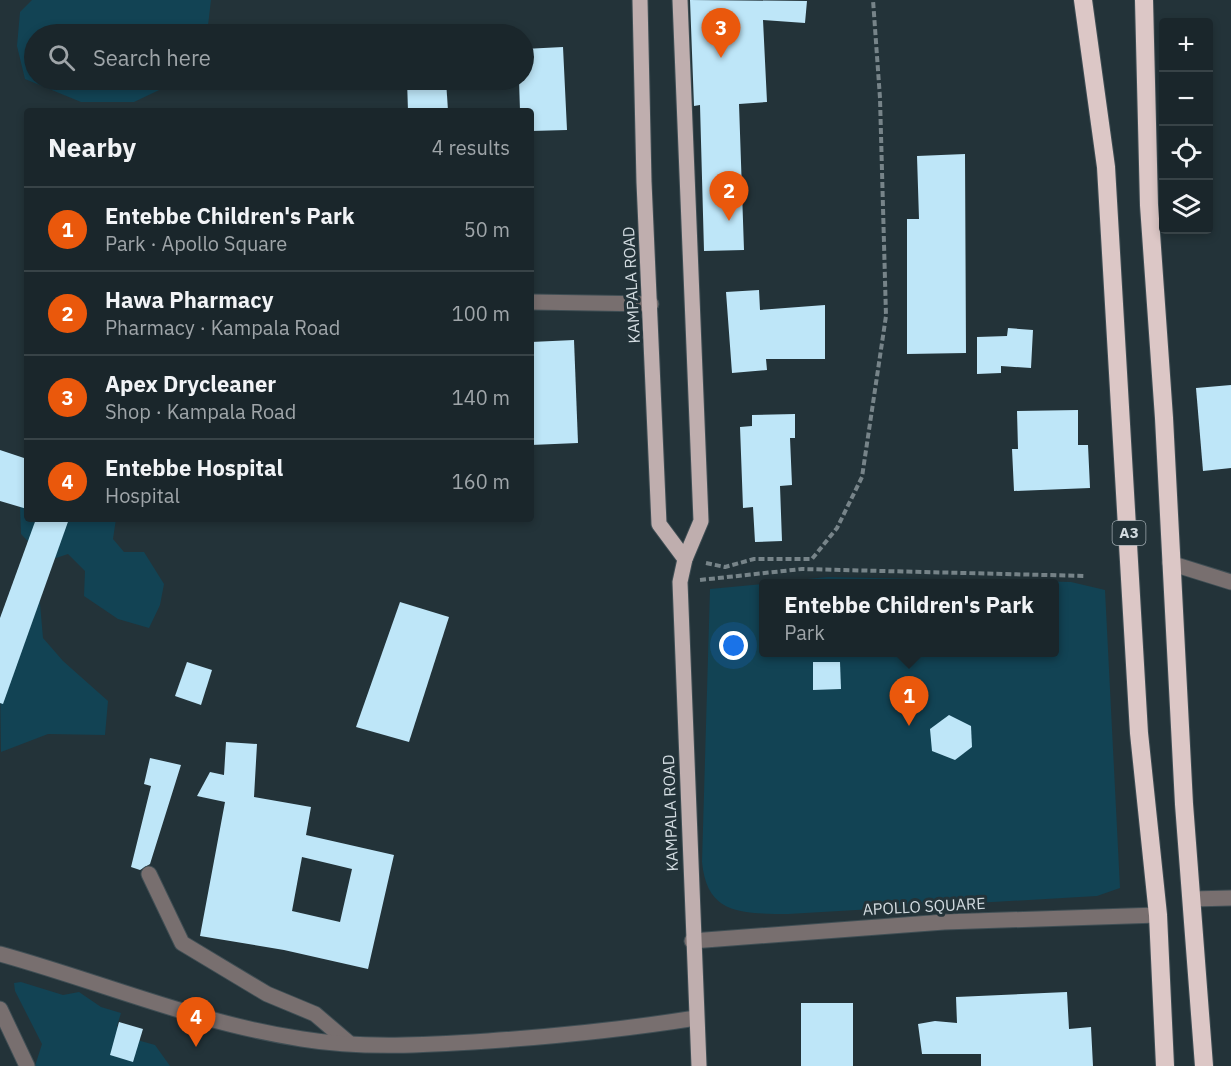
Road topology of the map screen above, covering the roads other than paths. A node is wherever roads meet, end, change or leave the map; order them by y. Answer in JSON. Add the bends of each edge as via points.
{"nodes":[{"id":1,"x":640,"y":0,"type":"edge"},
{"id":2,"x":680,"y":0,"type":"edge"},
{"id":3,"x":1083,"y":0,"type":"edge"},
{"id":4,"x":1144,"y":0,"type":"edge"},
{"id":5,"x":534,"y":302,"type":"edge"},
{"id":6,"x":651,"y":304,"type":"junction"},
{"id":7,"x":684,"y":559,"type":"junction"},
{"id":8,"x":1170,"y":563,"type":"junction"},
{"id":9,"x":1231,"y":582,"type":"edge"},
{"id":10,"x":149,"y":874,"type":"dead end"},
{"id":11,"x":1231,"y":898,"type":"edge"},
{"id":12,"x":1192,"y":899,"type":"junction"},
{"id":13,"x":1158,"y":915,"type":"junction"},
{"id":14,"x":692,"y":941,"type":"junction"},
{"id":15,"x":0,"y":954,"type":"edge"},
{"id":16,"x":0,"y":1009,"type":"edge"},
{"id":17,"x":696,"y":1018,"type":"junction"},
{"id":18,"x":349,"y":1043,"type":"junction"},
{"id":19,"x":27,"y":1066,"type":"edge"},
{"id":20,"x":699,"y":1066,"type":"edge"},
{"id":21,"x":1165,"y":1066,"type":"edge"},
{"id":22,"x":1204,"y":1066,"type":"edge"}],
"edges":[{"from":1,"to":6,"type":"main road","name":"KAMPALA ROAD"},
{"from":2,"to":7,"type":"main road","name":"KAMPALA ROAD","via":[[701,521]]},
{"from":3,"to":13,"type":"highway","number":"A3","via":[[1106,167],[1139,733]]},
{"from":4,"to":8,"type":"highway","number":"A3","via":[[1149,205]]},
{"from":5,"to":6,"type":"street"},
{"from":6,"to":7,"type":"main road","name":"KAMPALA ROAD","via":[[659,524]]},
{"from":7,"to":14,"type":"main road","name":"KAMPALA ROAD","via":[[680,582]]},
{"from":8,"to":9,"type":"street"},
{"from":8,"to":12,"type":"highway","number":"A3"},
{"from":10,"to":18,"type":"street","via":[[182,943],[267,994],[315,1014]]},
{"from":11,"to":12,"type":"street"},
{"from":12,"to":22,"type":"highway","number":"A3"},
{"from":13,"to":14,"type":"street","name":"APOLLO SQUARE","via":[[944,922]]},
{"from":13,"to":21,"type":"highway","number":"A3"},
{"from":14,"to":17,"type":"main road","name":"KAMPALA ROAD"},
{"from":15,"to":18,"type":"street","via":[[163,1007],[233,1025],[302,1039]]},
{"from":16,"to":19,"type":"street"},
{"from":17,"to":18,"type":"street","via":[[618,1031],[502,1040],[428,1045]]},
{"from":17,"to":20,"type":"main road","name":"KAMPALA ROAD"}]}
